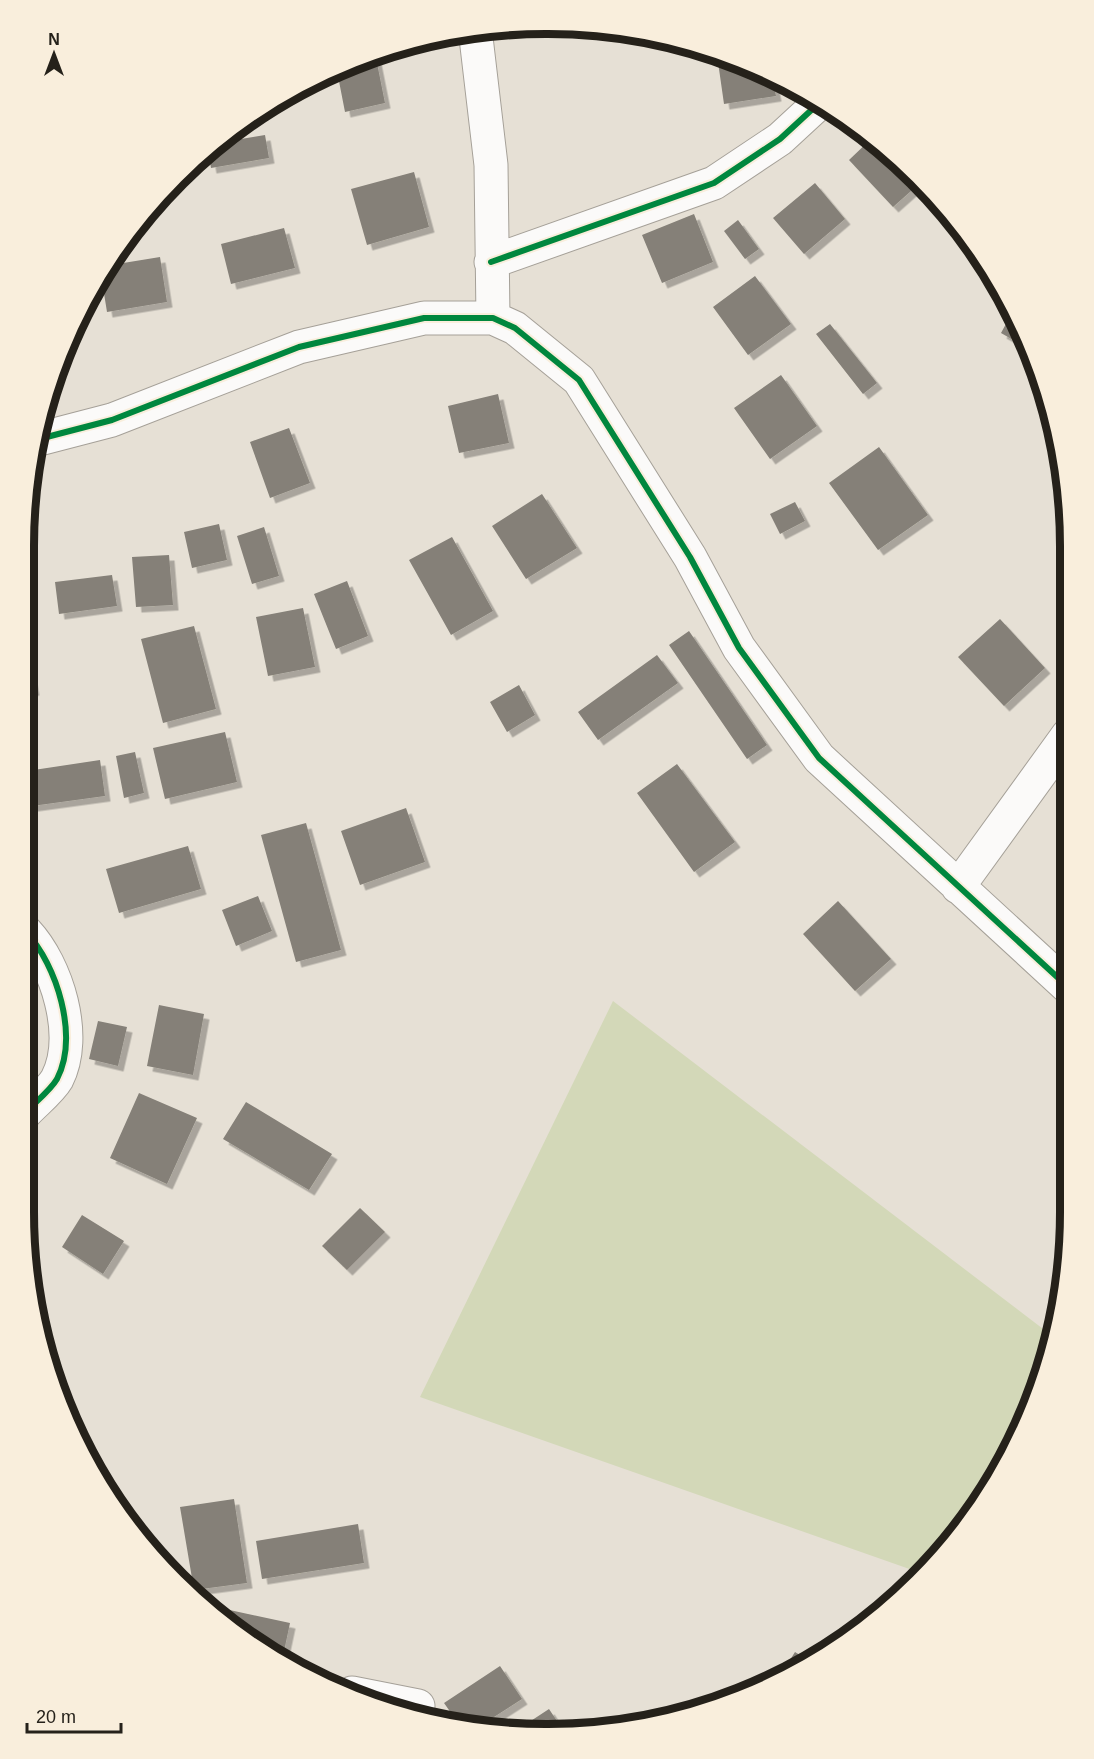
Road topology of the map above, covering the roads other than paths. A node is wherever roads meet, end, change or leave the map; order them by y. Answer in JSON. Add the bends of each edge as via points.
{"nodes":[{"id":1,"x":477,"y":39,"type":"edge"},
{"id":2,"x":813,"y":109,"type":"edge"},
{"id":3,"x":491,"y":262,"type":"junction"},
{"id":4,"x":493,"y":318,"type":"junction"},
{"id":5,"x":46,"y":437,"type":"edge"},
{"id":6,"x":1060,"y":746,"type":"edge"},
{"id":7,"x":958,"y":887,"type":"junction"},
{"id":8,"x":34,"y":940,"type":"edge"},
{"id":9,"x":1060,"y":980,"type":"edge"},
{"id":10,"x":34,"y":1103,"type":"edge"},
{"id":11,"x":399,"y":1702,"type":"edge"},
{"id":12,"x":418,"y":1706,"type":"dead end"}],
"edges":[{"from":1,"to":3,"type":"street","via":[[491,165]]},
{"from":2,"to":3,"type":"street","via":[[780,139],[714,183]]},
{"from":3,"to":4,"type":"street"},
{"from":4,"to":5,"type":"street","via":[[424,318],[299,347],[112,420]]},
{"from":4,"to":7,"type":"street","via":[[514,328],[579,380],[690,557],[740,648],[819,758]]},
{"from":6,"to":7,"type":"street"},
{"from":7,"to":9,"type":"street"},
{"from":8,"to":10,"type":"street","via":[[57,980],[66,1042],[56,1080]]},
{"from":11,"to":12,"type":"street"}]}
